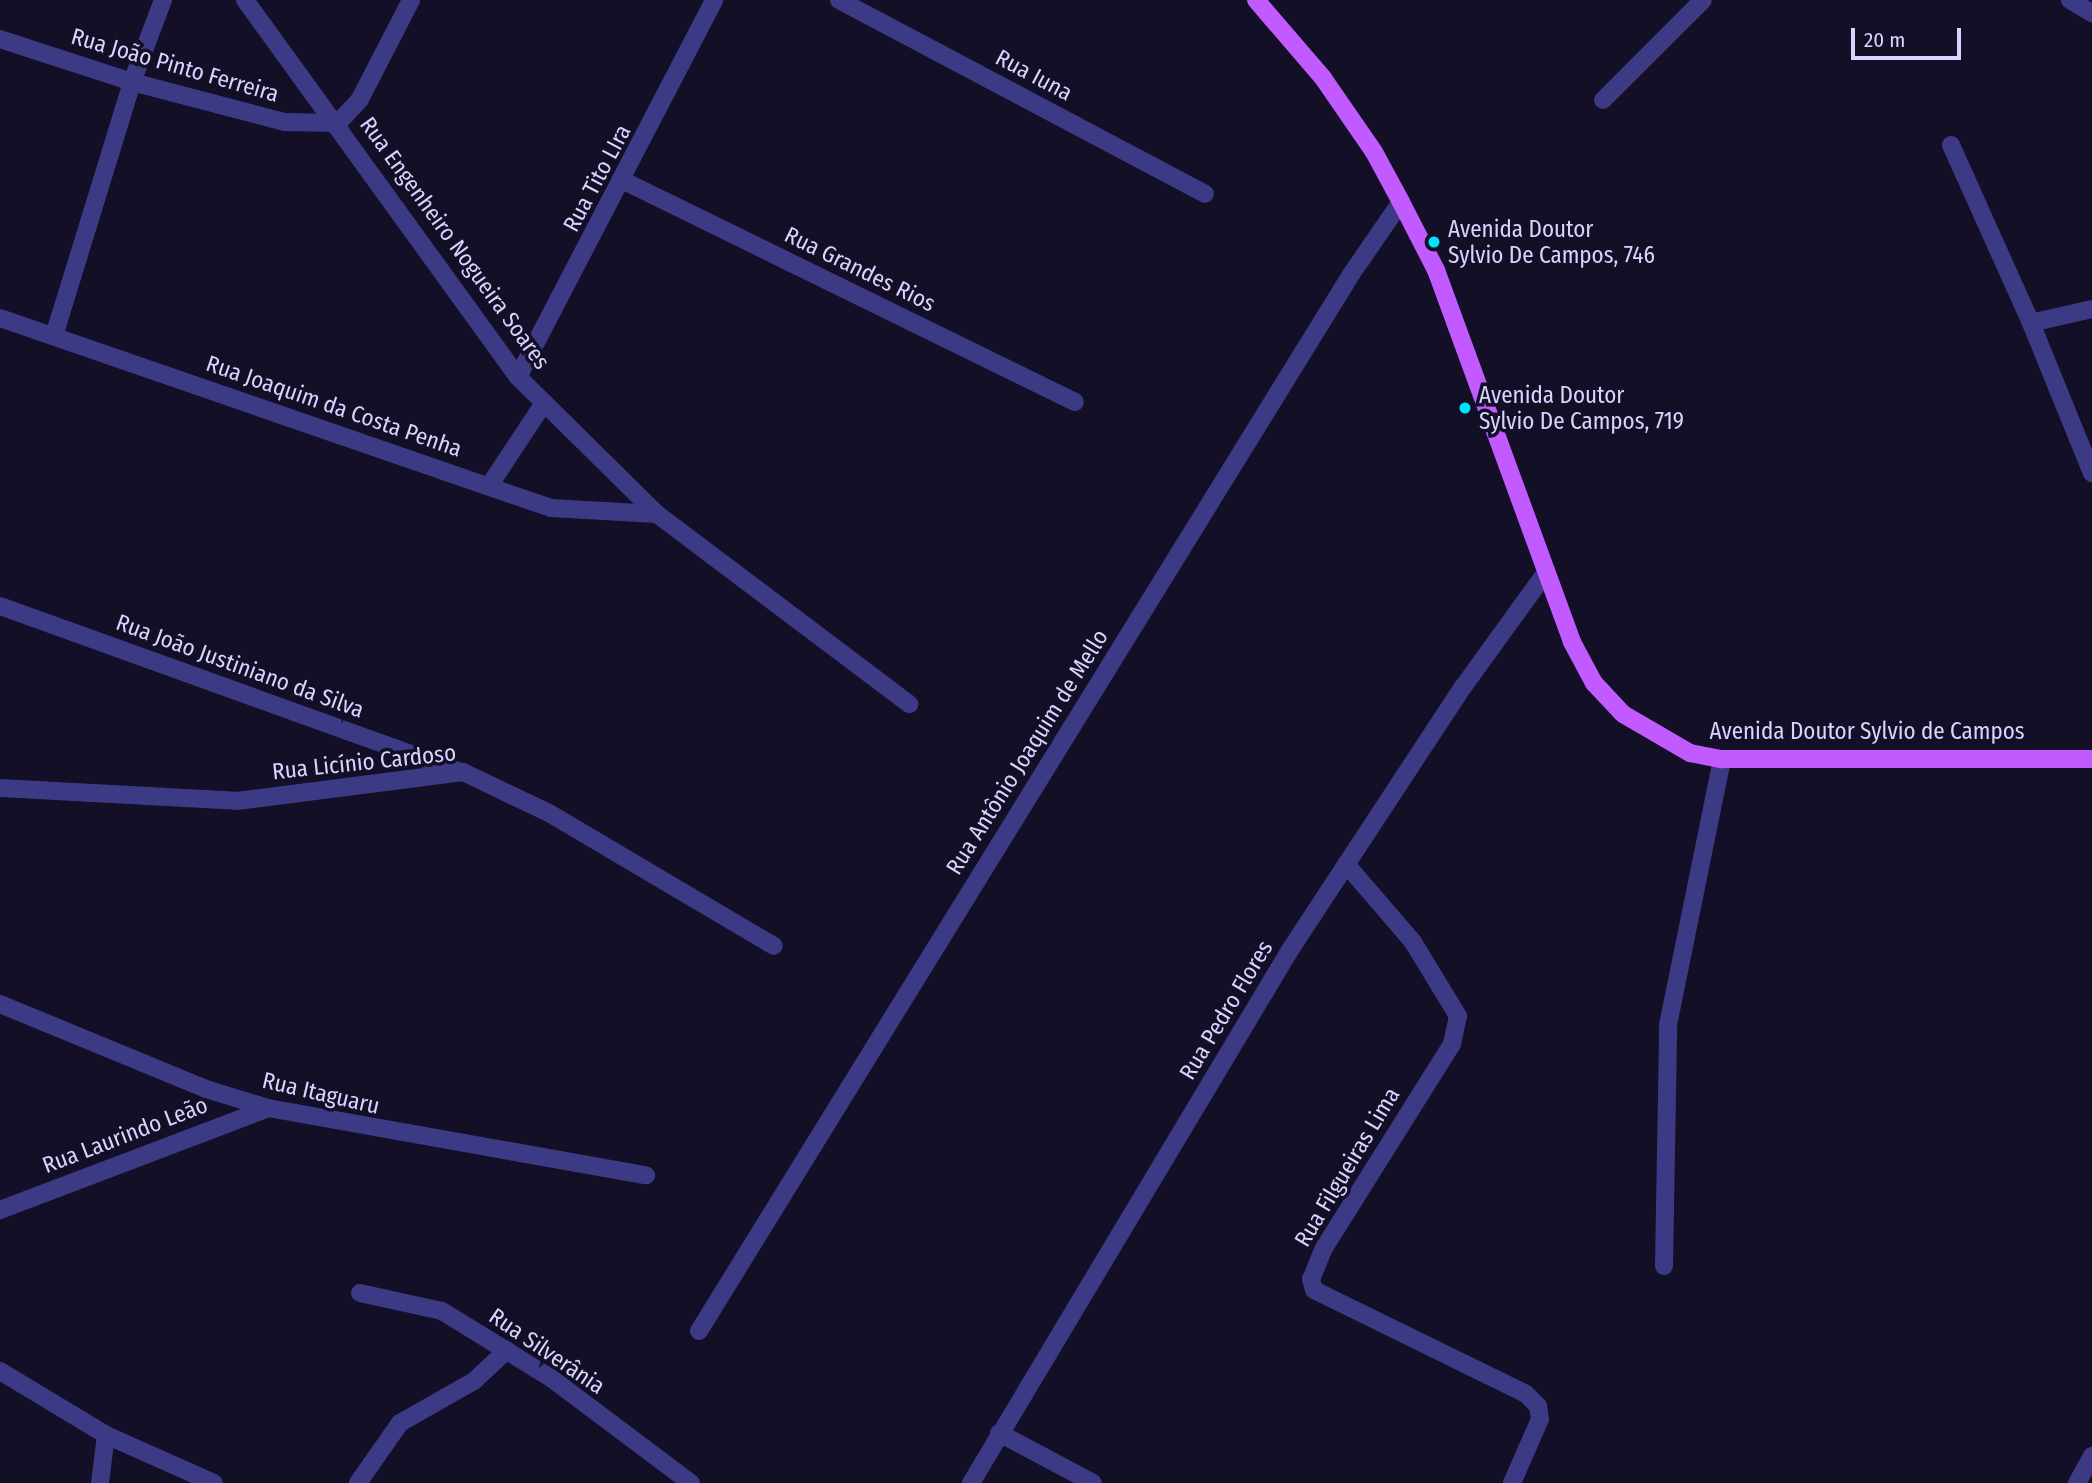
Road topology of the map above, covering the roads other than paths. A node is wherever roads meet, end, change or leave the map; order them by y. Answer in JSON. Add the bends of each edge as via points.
{"nodes":[{"id":1,"x":163,"y":0,"type":"edge"},
{"id":2,"x":245,"y":0,"type":"edge"},
{"id":3,"x":411,"y":0,"type":"edge"},
{"id":4,"x":714,"y":0,"type":"edge"},
{"id":5,"x":839,"y":0,"type":"edge"},
{"id":6,"x":1256,"y":0,"type":"edge"},
{"id":7,"x":1703,"y":0,"type":"edge"},
{"id":8,"x":2070,"y":0,"type":"edge"},
{"id":9,"x":2092,"y":13,"type":"edge"},
{"id":10,"x":0,"y":39,"type":"edge"},
{"id":11,"x":132,"y":82,"type":"junction"},
{"id":12,"x":1603,"y":100,"type":"dead end"},
{"id":13,"x":338,"y":123,"type":"junction"},
{"id":14,"x":1951,"y":145,"type":"dead end"},
{"id":15,"x":624,"y":181,"type":"junction"},
{"id":16,"x":1205,"y":194,"type":"dead end"},
{"id":17,"x":1401,"y":202,"type":"junction"},
{"id":18,"x":2092,"y":309,"type":"edge"},
{"id":19,"x":0,"y":318,"type":"edge"},
{"id":20,"x":2031,"y":323,"type":"junction"},
{"id":21,"x":54,"y":336,"type":"junction"},
{"id":22,"x":518,"y":377,"type":"junction"},
{"id":23,"x":1075,"y":402,"type":"dead end"},
{"id":24,"x":544,"y":403,"type":"junction"},
{"id":25,"x":2092,"y":473,"type":"edge"},
{"id":26,"x":489,"y":486,"type":"junction"},
{"id":27,"x":657,"y":514,"type":"junction"},
{"id":28,"x":1544,"y":575,"type":"junction"},
{"id":29,"x":0,"y":606,"type":"edge"},
{"id":30,"x":909,"y":704,"type":"dead end"},
{"id":31,"x":1721,"y":759,"type":"junction"},
{"id":32,"x":2092,"y":759,"type":"edge"},
{"id":33,"x":463,"y":772,"type":"junction"},
{"id":34,"x":0,"y":788,"type":"edge"},
{"id":35,"x":1346,"y":864,"type":"junction"},
{"id":36,"x":774,"y":946,"type":"dead end"},
{"id":37,"x":0,"y":1004,"type":"edge"},
{"id":38,"x":268,"y":1108,"type":"junction"},
{"id":39,"x":646,"y":1175,"type":"dead end"},
{"id":40,"x":0,"y":1210,"type":"edge"},
{"id":41,"x":1664,"y":1266,"type":"dead end"},
{"id":42,"x":360,"y":1293,"type":"dead end"},
{"id":43,"x":699,"y":1331,"type":"dead end"},
{"id":44,"x":507,"y":1350,"type":"junction"},
{"id":45,"x":0,"y":1371,"type":"edge"},
{"id":46,"x":999,"y":1433,"type":"junction"},
{"id":47,"x":106,"y":1435,"type":"junction"},
{"id":48,"x":2092,"y":1456,"type":"edge"},
{"id":49,"x":100,"y":1483,"type":"edge"},
{"id":50,"x":214,"y":1483,"type":"edge"},
{"id":51,"x":358,"y":1483,"type":"edge"},
{"id":52,"x":691,"y":1483,"type":"edge"},
{"id":53,"x":971,"y":1483,"type":"edge"},
{"id":54,"x":1093,"y":1483,"type":"edge"},
{"id":55,"x":1512,"y":1483,"type":"edge"},
{"id":56,"x":2077,"y":1483,"type":"edge"}],
"edges":[{"from":1,"to":11,"type":"street"},
{"from":2,"to":13,"type":"street","name":"Rua Engenheiro Nogueira Soares"},
{"from":3,"to":13,"type":"street","via":[[360,99]]},
{"from":4,"to":15,"type":"street","name":"Rua Tito LIra"},
{"from":5,"to":16,"type":"street","name":"Rua Iuna"},
{"from":6,"to":17,"type":"main road","name":"Avenida Doutor Sylvio de Campos","via":[[1323,78],[1374,152]]},
{"from":7,"to":12,"type":"street"},
{"from":8,"to":9,"type":"street"},
{"from":10,"to":11,"type":"street","name":"Rua João Pinto Ferreira"},
{"from":11,"to":13,"type":"street","name":"Rua João Pinto Ferreira","via":[[285,122]]},
{"from":11,"to":21,"type":"street"},
{"from":13,"to":22,"type":"street","name":"Rua Engenheiro Nogueira Soares"},
{"from":14,"to":20,"type":"street"},
{"from":15,"to":22,"type":"street","name":"Rua Tito LIra"},
{"from":15,"to":23,"type":"street","name":"Rua Grandes Rios"},
{"from":17,"to":28,"type":"main road","name":"Avenida Doutor Sylvio de Campos","via":[[1436,270]]},
{"from":17,"to":43,"type":"street","name":"Rua Antônio Joaquim de Mello","via":[[1352,273]]},
{"from":18,"to":20,"type":"street"},
{"from":19,"to":21,"type":"street","name":"Rua Joaquim da Costa Penha"},
{"from":20,"to":25,"type":"street"},
{"from":21,"to":26,"type":"street","name":"Rua Joaquim da Costa Penha"},
{"from":22,"to":24,"type":"street","name":"Rua Engenheiro Nogueira Soares"},
{"from":24,"to":26,"type":"street"},
{"from":24,"to":27,"type":"street","name":"Rua Engenheiro Nogueira Soares"},
{"from":26,"to":27,"type":"street","name":"Rua Joaquim da Costa Penha","via":[[551,508]]},
{"from":27,"to":30,"type":"street","name":"Rua Engenheiro Nogueira Soares"},
{"from":28,"to":31,"type":"main road","name":"Avenida Doutor Sylvio de Campos","via":[[1594,683],[1623,714],[1690,753]]},
{"from":28,"to":35,"type":"street","name":"Rua Pedro Flores","via":[[1485,654]]},
{"from":29,"to":33,"type":"street","name":"Rua João Justiniano da Silva"},
{"from":31,"to":32,"type":"main road","name":"Avenida Doutor Sylvio de Campos"},
{"from":31,"to":41,"type":"street","via":[[1668,1025]]},
{"from":33,"to":34,"type":"street","name":"Rua Licínio Cardoso","via":[[237,801]]},
{"from":33,"to":36,"type":"street","name":"Rua Licínio Cardoso","via":[[549,813]]},
{"from":35,"to":46,"type":"street","name":"Rua Pedro Flores"},
{"from":35,"to":55,"type":"street","name":"Rua Filgueiras Lima","via":[[1413,942],[1458,1016],[1452,1044],[1323,1250],[1311,1279],[1314,1290],[1518,1389],[1538,1406],[1538,1429]]},
{"from":37,"to":38,"type":"street","name":"Rua Itaguaru","via":[[206,1089]]},
{"from":38,"to":39,"type":"street","name":"Rua Itaguaru"},
{"from":38,"to":40,"type":"street","name":"Rua Laurindo Leão"},
{"from":42,"to":44,"type":"street","name":"Rua Silverânia","via":[[435,1308]]},
{"from":44,"to":51,"type":"street","via":[[474,1381],[400,1423]]},
{"from":44,"to":52,"type":"street","name":"Rua Silverânia"},
{"from":45,"to":47,"type":"street"},
{"from":46,"to":53,"type":"street","name":"Rua Pedro Flores"},
{"from":46,"to":54,"type":"street"},
{"from":47,"to":49,"type":"street"},
{"from":47,"to":50,"type":"street"},
{"from":48,"to":56,"type":"street"}]}
